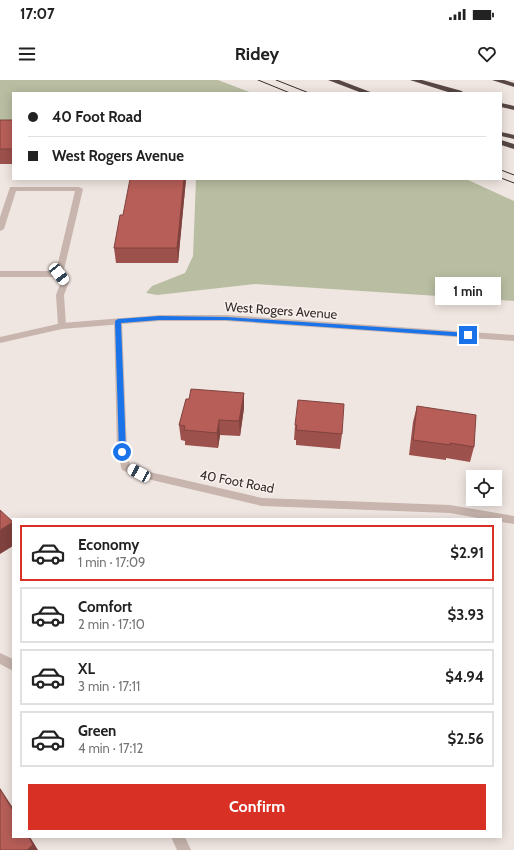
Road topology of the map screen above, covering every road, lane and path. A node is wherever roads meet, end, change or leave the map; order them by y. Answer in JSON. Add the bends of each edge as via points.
{"nodes":[{"id":1,"x":332,"y":80,"type":"edge"},
{"id":2,"x":414,"y":80,"type":"edge"},
{"id":3,"x":496,"y":80,"type":"edge"},
{"id":4,"x":514,"y":85,"type":"edge"},
{"id":5,"x":366,"y":92,"type":"edge"},
{"id":6,"x":456,"y":92,"type":"edge"},
{"id":7,"x":502,"y":105,"type":"edge"},
{"id":8,"x":514,"y":108,"type":"edge"},
{"id":9,"x":502,"y":134,"type":"edge"},
{"id":10,"x":514,"y":137,"type":"edge"},
{"id":11,"x":502,"y":142,"type":"edge"},
{"id":12,"x":514,"y":148,"type":"edge"},
{"id":13,"x":0,"y":229,"type":"edge"},
{"id":14,"x":0,"y":274,"type":"edge"},
{"id":15,"x":59,"y":274,"type":"junction"},
{"id":16,"x":118,"y":321,"type":"junction"},
{"id":17,"x":62,"y":326,"type":"junction"},
{"id":18,"x":514,"y":338,"type":"edge"},
{"id":19,"x":0,"y":340,"type":"edge"},
{"id":20,"x":514,"y":520,"type":"edge"},
{"id":21,"x":0,"y":658,"type":"edge"},
{"id":22,"x":12,"y":664,"type":"edge"},
{"id":23,"x":178,"y":838,"type":"edge"},
{"id":24,"x":184,"y":850,"type":"edge"}],
"edges":[{"from":1,"to":5,"type":"highway"},
{"from":2,"to":6,"type":"highway"},
{"from":3,"to":4,"type":"highway"},
{"from":7,"to":8,"type":"highway"},
{"from":9,"to":10,"type":"highway"},
{"from":11,"to":12,"type":"highway"},
{"from":13,"to":15,"type":"street","via":[[13,189],[79,189]]},
{"from":14,"to":15,"type":"street"},
{"from":15,"to":17,"type":"street","via":[[65,282],[60,295]]},
{"from":16,"to":17,"type":"street","name":"West Rogers Avenue"},
{"from":16,"to":18,"type":"street","name":"West Rogers Avenue","via":[[226,318]]},
{"from":16,"to":20,"type":"street","name":"40 Foot Road","via":[[122,452],[126,467],[139,473],[262,502],[450,509]]},
{"from":17,"to":19,"type":"street","name":"West Rogers Avenue"},
{"from":21,"to":22,"type":"street"},
{"from":23,"to":24,"type":"street"}]}
